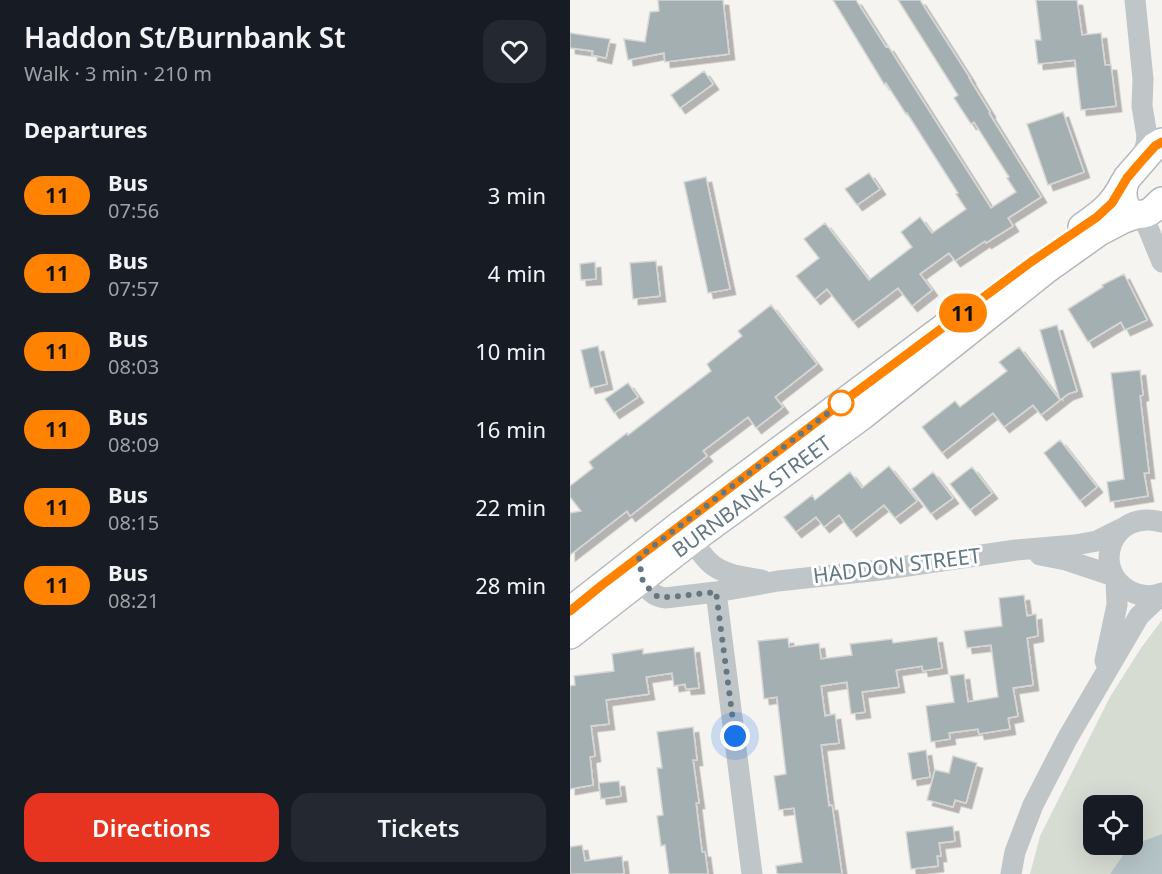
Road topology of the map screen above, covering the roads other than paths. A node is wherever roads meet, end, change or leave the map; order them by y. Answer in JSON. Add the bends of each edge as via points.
{"nodes":[{"id":1,"x":1134,"y":0,"type":"edge"},
{"id":2,"x":1143,"y":80,"type":"junction"},
{"id":3,"x":1162,"y":129,"type":"edge"},
{"id":4,"x":1162,"y":142,"type":"edge"},
{"id":5,"x":1131,"y":174,"type":"junction"},
{"id":6,"x":1147,"y":210,"type":"edge"},
{"id":7,"x":1162,"y":262,"type":"edge"},
{"id":8,"x":1158,"y":520,"type":"edge"},
{"id":9,"x":1121,"y":529,"type":"junction"},
{"id":10,"x":687,"y":532,"type":"junction"},
{"id":11,"x":1016,"y":550,"type":"junction"},
{"id":12,"x":640,"y":568,"type":"junction"},
{"id":13,"x":1115,"y":578,"type":"junction"},
{"id":14,"x":778,"y":581,"type":"junction"},
{"id":15,"x":716,"y":592,"type":"junction"},
{"id":16,"x":1162,"y":593,"type":"edge"},
{"id":17,"x":570,"y":611,"type":"edge"},
{"id":18,"x":570,"y":634,"type":"edge"},
{"id":19,"x":1101,"y":682,"type":"junction"},
{"id":20,"x":752,"y":874,"type":"edge"},
{"id":21,"x":1011,"y":874,"type":"edge"}],
"edges":[{"from":1,"to":2,"type":"street"},
{"from":2,"to":3,"type":"street"},
{"from":2,"to":5,"type":"street","via":[[1146,145]]},
{"from":4,"to":5,"type":"main road","name":"BURNBANK STREET"},
{"from":5,"to":6,"type":"main road","via":[[1122,196],[1125,205],[1130,211]]},
{"from":5,"to":10,"type":"main road","name":"BURNBANK STREET","via":[[1112,203],[1097,217],[976,303]]},
{"from":6,"to":7,"type":"street","via":[[1148,228]]},
{"from":6,"to":10,"type":"main road","name":"BURNBANK STREET","via":[[1099,232],[1047,268],[862,416]]},
{"from":8,"to":9,"type":"street","name":"HADDON STREET","via":[[1140,520]]},
{"from":9,"to":11,"type":"street","name":"HADDON STREET","via":[[1097,541]]},
{"from":9,"to":13,"type":"street","via":[[1109,551]]},
{"from":10,"to":12,"type":"main road","name":"BURNBANK STREET"},
{"from":10,"to":14,"type":"street","name":"HADDON STREET","via":[[717,568],[749,578]]},
{"from":11,"to":13,"type":"street","name":"HADDON STREET","via":[[1066,560]]},
{"from":11,"to":14,"type":"street","name":"HADDON STREET"},
{"from":12,"to":15,"type":"street","name":"HADDON STREET","via":[[650,590],[659,597]]},
{"from":12,"to":17,"type":"main road","name":"BURNBANK STREET"},
{"from":12,"to":18,"type":"main road","name":"BURNBANK STREET"},
{"from":13,"to":16,"type":"street","name":"HADDON STREET","via":[[1134,593]]},
{"from":13,"to":19,"type":"street","via":[[1117,605]]},
{"from":14,"to":15,"type":"street","name":"HADDON STREET"},
{"from":15,"to":20,"type":"street"},
{"from":16,"to":19,"type":"street","via":[[1139,616]]},
{"from":19,"to":21,"type":"street","via":[[1066,739],[1033,805]]}]}
